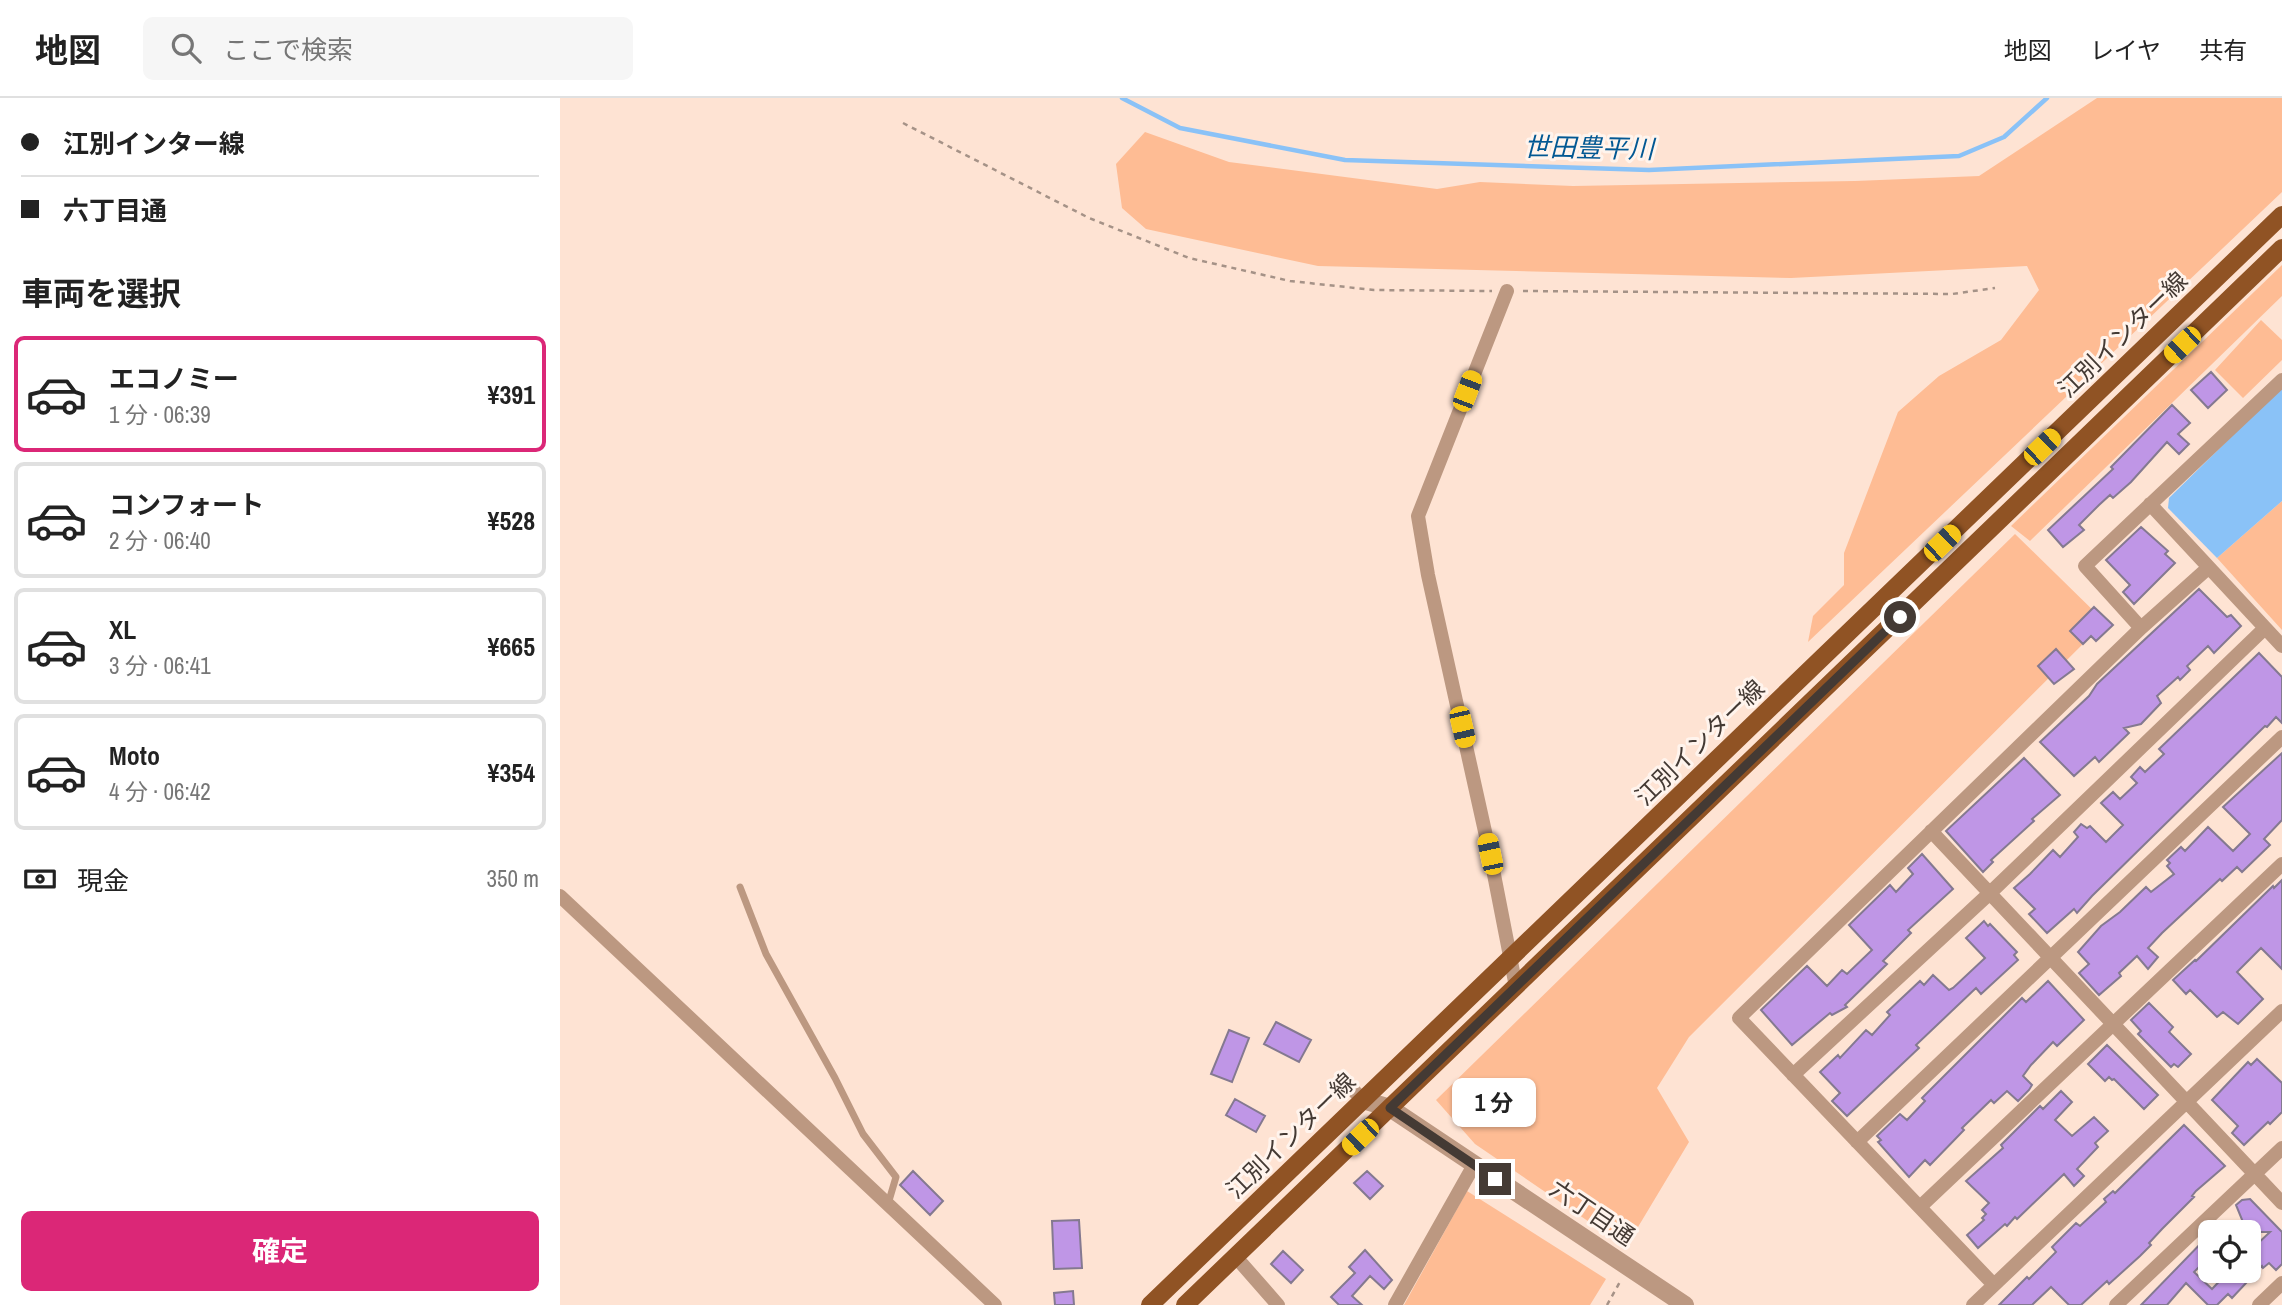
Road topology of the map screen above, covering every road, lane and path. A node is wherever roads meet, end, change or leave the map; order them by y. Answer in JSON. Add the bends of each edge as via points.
{"nodes":[{"id":1,"x":903,"y":123,"type":"dead end"},
{"id":2,"x":2282,"y":215,"type":"edge"},
{"id":3,"x":2282,"y":248,"type":"edge"},
{"id":4,"x":1995,"y":288,"type":"dead end"},
{"id":5,"x":1507,"y":291,"type":"junction"},
{"id":6,"x":2282,"y":380,"type":"edge"},
{"id":7,"x":2150,"y":504,"type":"junction"},
{"id":8,"x":2208,"y":568,"type":"junction"},
{"id":9,"x":2141,"y":628,"type":"junction"},
{"id":10,"x":2265,"y":628,"type":"junction"},
{"id":11,"x":2282,"y":646,"type":"edge"},
{"id":12,"x":2282,"y":737,"type":"edge"},
{"id":13,"x":1931,"y":831,"type":"junction"},
{"id":14,"x":2282,"y":864,"type":"edge"},
{"id":15,"x":740,"y":887,"type":"dead end"},
{"id":16,"x":1990,"y":893,"type":"junction"},
{"id":17,"x":560,"y":896,"type":"edge"},
{"id":18,"x":2050,"y":957,"type":"junction"},
{"id":19,"x":1511,"y":958,"type":"junction"},
{"id":20,"x":1516,"y":987,"type":"junction"},
{"id":21,"x":2282,"y":1012,"type":"edge"},
{"id":22,"x":2113,"y":1024,"type":"junction"},
{"id":23,"x":1793,"y":1075,"type":"junction"},
{"id":24,"x":1346,"y":1083,"type":"dead end"},
{"id":25,"x":1363,"y":1100,"type":"junction"},
{"id":26,"x":2187,"y":1102,"type":"junction"},
{"id":27,"x":1390,"y":1108,"type":"junction"},
{"id":28,"x":1857,"y":1142,"type":"junction"},
{"id":29,"x":2282,"y":1148,"type":"edge"},
{"id":30,"x":1474,"y":1165,"type":"junction"},
{"id":31,"x":2255,"y":1174,"type":"junction"},
{"id":32,"x":2282,"y":1203,"type":"edge"},
{"id":33,"x":888,"y":1204,"type":"junction"},
{"id":34,"x":1920,"y":1208,"type":"junction"},
{"id":35,"x":1235,"y":1256,"type":"junction"},
{"id":36,"x":2282,"y":1283,"type":"edge"},
{"id":37,"x":1994,"y":1285,"type":"junction"},
{"id":38,"x":1618,"y":1286,"type":"dead end"},
{"id":39,"x":995,"y":1305,"type":"edge"},
{"id":40,"x":1150,"y":1305,"type":"edge"},
{"id":41,"x":1185,"y":1305,"type":"edge"},
{"id":42,"x":1278,"y":1305,"type":"edge"},
{"id":43,"x":1395,"y":1305,"type":"edge"},
{"id":44,"x":1607,"y":1305,"type":"edge"},
{"id":45,"x":1685,"y":1305,"type":"edge"},
{"id":46,"x":1973,"y":1305,"type":"edge"},
{"id":47,"x":2116,"y":1305,"type":"edge"},
{"id":48,"x":2259,"y":1305,"type":"edge"}],
"edges":[{"from":1,"to":5,"type":"path","via":[[1089,218],[1189,258],[1290,281],[1374,290]]},
{"from":2,"to":19,"type":"main road","name":"江別インター線"},
{"from":3,"to":20,"type":"main road","name":"江別インター線"},
{"from":4,"to":5,"type":"path","via":[[1952,294]]},
{"from":5,"to":19,"type":"street","via":[[1418,516]]},
{"from":6,"to":7,"type":"street"},
{"from":7,"to":8,"type":"street"},
{"from":7,"to":9,"type":"street","via":[[2085,566]]},
{"from":8,"to":9,"type":"street"},
{"from":8,"to":10,"type":"street"},
{"from":9,"to":13,"type":"street"},
{"from":10,"to":11,"type":"street"},
{"from":10,"to":16,"type":"street"},
{"from":12,"to":18,"type":"street"},
{"from":13,"to":16,"type":"street"},
{"from":13,"to":23,"type":"street","via":[[1739,1018]]},
{"from":14,"to":22,"type":"street"},
{"from":15,"to":33,"type":"lane","via":[[766,954],[863,1133],[896,1177]]},
{"from":16,"to":18,"type":"street"},
{"from":16,"to":23,"type":"street"},
{"from":17,"to":33,"type":"street"},
{"from":18,"to":22,"type":"street"},
{"from":18,"to":28,"type":"street"},
{"from":19,"to":20,"type":"street"},
{"from":19,"to":25,"type":"main road","name":"江別インター線"},
{"from":20,"to":27,"type":"main road","name":"江別インター線"},
{"from":21,"to":26,"type":"street"},
{"from":22,"to":26,"type":"street"},
{"from":22,"to":34,"type":"street"},
{"from":23,"to":28,"type":"street"},
{"from":24,"to":25,"type":"street"},
{"from":25,"to":27,"type":"street","name":"六丁目通"},
{"from":25,"to":40,"type":"main road","name":"江別インター線"},
{"from":26,"to":31,"type":"street"},
{"from":26,"to":37,"type":"street"},
{"from":27,"to":30,"type":"street","name":"六丁目通"},
{"from":27,"to":35,"type":"main road","name":"江別インター線"},
{"from":28,"to":34,"type":"street"},
{"from":29,"to":31,"type":"street"},
{"from":30,"to":43,"type":"street"},
{"from":30,"to":45,"type":"street","name":"六丁目通"},
{"from":31,"to":32,"type":"street"},
{"from":31,"to":47,"type":"street"},
{"from":33,"to":39,"type":"street"},
{"from":34,"to":37,"type":"street"},
{"from":35,"to":41,"type":"main road","name":"江別インター線"},
{"from":35,"to":42,"type":"street"},
{"from":36,"to":48,"type":"street"},
{"from":37,"to":46,"type":"street"},
{"from":38,"to":44,"type":"path"}]}
